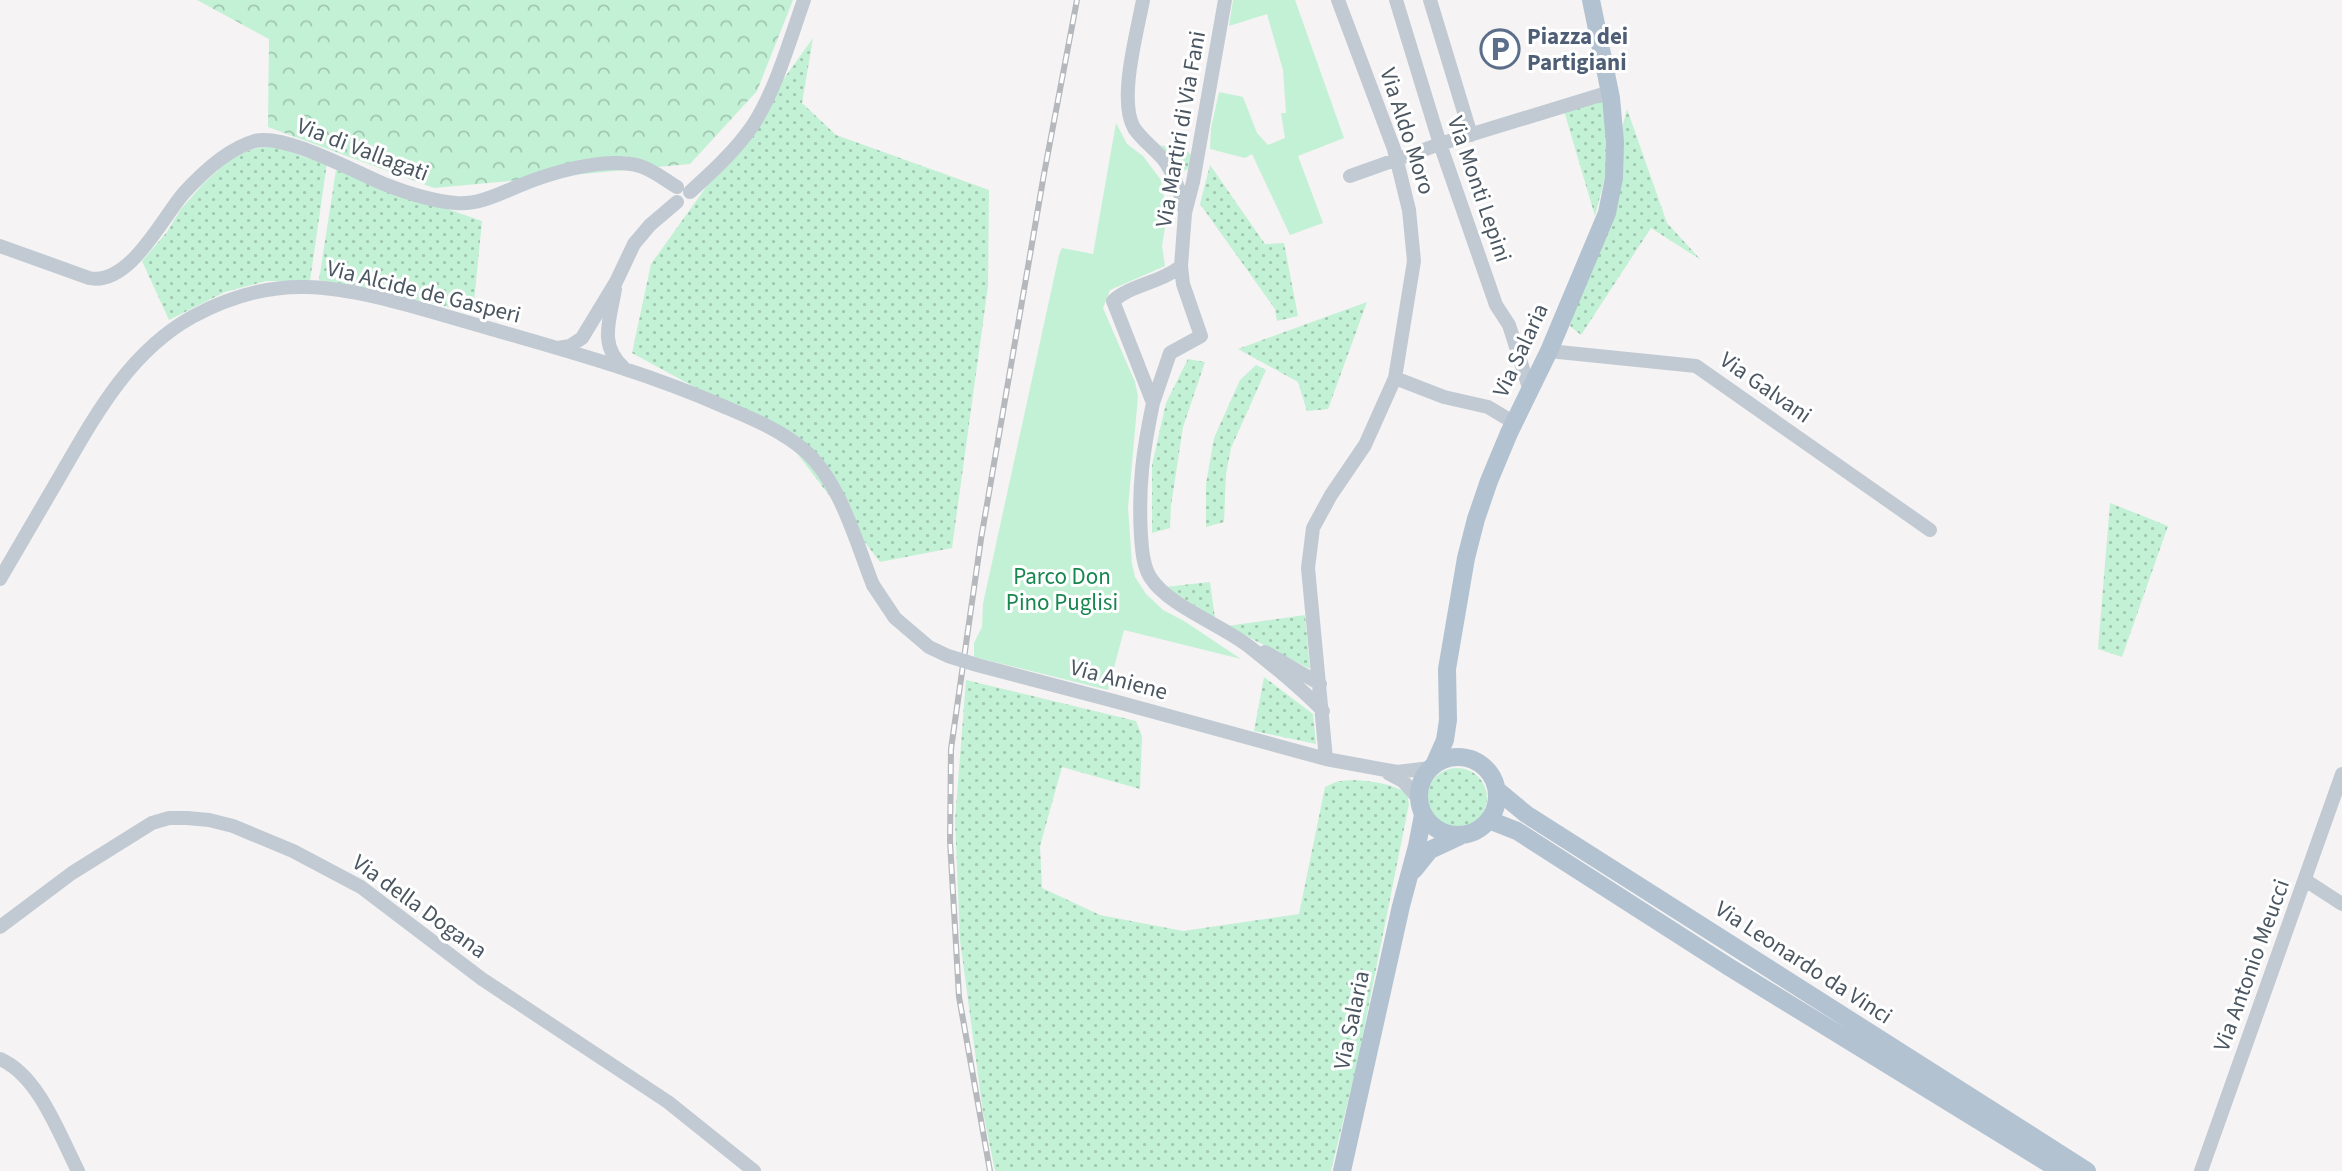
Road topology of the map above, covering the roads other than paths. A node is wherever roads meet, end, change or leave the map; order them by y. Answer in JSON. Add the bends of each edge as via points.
{"nodes":[{"id":1,"x":804,"y":0,"type":"edge"},
{"id":2,"x":1143,"y":0,"type":"edge"},
{"id":3,"x":1225,"y":0,"type":"edge"},
{"id":4,"x":1338,"y":0,"type":"edge"},
{"id":5,"x":1396,"y":0,"type":"edge"},
{"id":6,"x":1430,"y":0,"type":"edge"},
{"id":7,"x":1591,"y":0,"type":"edge"},
{"id":8,"x":1610,"y":92,"type":"junction"},
{"id":9,"x":1471,"y":135,"type":"junction"},
{"id":10,"x":1440,"y":144,"type":"junction"},
{"id":11,"x":1397,"y":160,"type":"junction"},
{"id":12,"x":1350,"y":176,"type":"dead end"},
{"id":13,"x":681,"y":193,"type":"junction"},
{"id":14,"x":1185,"y":213,"type":"junction"},
{"id":15,"x":0,"y":246,"type":"edge"},
{"id":16,"x":1181,"y":266,"type":"junction"},
{"id":17,"x":616,"y":282,"type":"junction"},
{"id":18,"x":583,"y":338,"type":"junction"},
{"id":19,"x":607,"y":345,"type":"junction"},
{"id":20,"x":557,"y":348,"type":"junction"},
{"id":21,"x":1549,"y":351,"type":"junction"},
{"id":22,"x":590,"y":358,"type":"junction"},
{"id":23,"x":625,"y":369,"type":"junction"},
{"id":24,"x":1395,"y":378,"type":"junction"},
{"id":25,"x":1529,"y":388,"type":"junction"},
{"id":26,"x":1153,"y":403,"type":"junction"},
{"id":27,"x":1514,"y":422,"type":"junction"},
{"id":28,"x":1930,"y":530,"type":"dead end"},
{"id":29,"x":0,"y":579,"type":"edge"},
{"id":30,"x":873,"y":586,"type":"joint"},
{"id":31,"x":1251,"y":647,"type":"junction"},
{"id":32,"x":1320,"y":684,"type":"junction"},
{"id":33,"x":1323,"y":711,"type":"junction"},
{"id":34,"x":1448,"y":720,"type":"junction"},
{"id":35,"x":1326,"y":759,"type":"junction"},
{"id":36,"x":1473,"y":760,"type":"junction"},
{"id":37,"x":1432,"y":766,"type":"junction"},
{"id":38,"x":1380,"y":770,"type":"junction"},
{"id":39,"x":2342,"y":774,"type":"edge"},
{"id":40,"x":1497,"y":790,"type":"junction"},
{"id":41,"x":1420,"y":806,"type":"junction"},
{"id":42,"x":1489,"y":820,"type":"junction"},
{"id":43,"x":1461,"y":836,"type":"junction"},
{"id":44,"x":1409,"y":879,"type":"junction"},
{"id":45,"x":2305,"y":880,"type":"junction"},
{"id":46,"x":2342,"y":904,"type":"edge"},
{"id":47,"x":0,"y":927,"type":"edge"},
{"id":48,"x":0,"y":1059,"type":"edge"},
{"id":49,"x":78,"y":1171,"type":"edge"},
{"id":50,"x":754,"y":1171,"type":"edge"},
{"id":51,"x":1342,"y":1171,"type":"edge"},
{"id":52,"x":2061,"y":1171,"type":"edge"},
{"id":53,"x":2087,"y":1171,"type":"edge"},
{"id":54,"x":2202,"y":1171,"type":"edge"}],
"edges":[{"from":1,"to":13,"type":"street","via":[[756,120],[722,162]]},
{"from":2,"to":14,"type":"street","via":[[1126,97],[1129,116],[1135,130],[1166,162]]},
{"from":3,"to":14,"type":"street","name":"Via Martiri di Via Fani"},
{"from":4,"to":11,"type":"street","name":"Via Aldo Moro"},
{"from":5,"to":10,"type":"street","name":"Via Monti Lepini"},
{"from":6,"to":9,"type":"street"},
{"from":7,"to":8,"type":"main road","name":"Via Salaria"},
{"from":8,"to":9,"type":"street"},
{"from":8,"to":21,"type":"main road","name":"Via Salaria","via":[[1614,178],[1606,213]]},
{"from":9,"to":10,"type":"street"},
{"from":10,"to":11,"type":"street"},
{"from":10,"to":25,"type":"street","name":"Via Monti Lepini"},
{"from":11,"to":12,"type":"street"},
{"from":11,"to":24,"type":"street","name":"Via Aldo Moro","via":[[1409,209],[1414,261]]},
{"from":13,"to":15,"type":"street","name":"Via di Vallagati","via":[[643,167],[608,163],[556,174],[481,201],[450,202],[387,185],[281,142],[261,140],[239,148],[201,176],[130,263],[111,276],[93,279]]},
{"from":13,"to":17,"type":"street","via":[[639,237]]},
{"from":14,"to":16,"type":"street","name":"Via Martiri di Via Fani"},
{"from":16,"to":26,"type":"street","name":"Via Martiri di Via Fani","via":[[1201,336],[1170,354]]},
{"from":16,"to":26,"type":"street","via":[[1113,302]]},
{"from":17,"to":18,"type":"street"},
{"from":17,"to":19,"type":"street"},
{"from":18,"to":20,"type":"street"},
{"from":18,"to":22,"type":"street"},
{"from":19,"to":22,"type":"street"},
{"from":19,"to":23,"type":"street"},
{"from":20,"to":22,"type":"street","name":"Via Alcide de Gasperi"},
{"from":20,"to":29,"type":"street","name":"Via Alcide de Gasperi","via":[[343,290],[282,287],[232,299],[178,326],[124,375]]},
{"from":21,"to":25,"type":"main road","name":"Via Salaria"},
{"from":21,"to":28,"type":"street","name":"Via Galvani","via":[[1696,366]]},
{"from":22,"to":23,"type":"street","name":"Via Alcide de Gasperi"},
{"from":23,"to":30,"type":"street","name":"Via Alcide de Gasperi","via":[[762,423],[805,452],[831,484]]},
{"from":24,"to":27,"type":"street","via":[[1444,397],[1488,407]]},
{"from":24,"to":32,"type":"street","name":"Via Aldo Moro","via":[[1364,445],[1313,528],[1308,568]]},
{"from":25,"to":27,"type":"main road","name":"Via Salaria"},
{"from":26,"to":31,"type":"street","name":"Via Martiri di Via Fani","via":[[1139,491],[1142,555],[1149,575],[1167,596]]},
{"from":27,"to":34,"type":"main road","name":"Via Salaria","via":[[1489,481],[1466,558],[1447,670]]},
{"from":30,"to":35,"type":"street","name":"Via Aniene","bridge":true,"via":[[895,618],[929,648],[948,656]]},
{"from":31,"to":32,"type":"street"},
{"from":31,"to":33,"type":"street"},
{"from":32,"to":33,"type":"street","name":"Via Aldo Moro"},
{"from":33,"to":35,"type":"street","name":"Via Aldo Moro"},
{"from":34,"to":36,"type":"main road","name":"Via Salaria"},
{"from":34,"to":37,"type":"main road","name":"Via Salaria","via":[[1441,753]]},
{"from":35,"to":38,"type":"street","name":"Via Aniene"},
{"from":36,"to":37,"type":"main road","via":[[1447,758]]},
{"from":36,"to":40,"type":"main road","name":"Via Salaria","via":[[1485,767]]},
{"from":37,"to":38,"type":"street","name":"Via Aniene","via":[[1406,772]]},
{"from":37,"to":41,"type":"main road","name":"Via Salaria","via":[[1419,787]]},
{"from":38,"to":41,"type":"street","name":"Via Aniene","via":[[1403,781]]},
{"from":39,"to":45,"type":"street","name":"Via Antonio Meucci"},
{"from":40,"to":42,"type":"main road"},
{"from":40,"to":53,"type":"main road","name":"Via Leonardo da Vinci","via":[[1526,814]]},
{"from":41,"to":43,"type":"main road","via":[[1438,831]]},
{"from":41,"to":44,"type":"main road","name":"Via Salaria"},
{"from":42,"to":43,"type":"main road","name":"Via Salaria"},
{"from":42,"to":52,"type":"main road","name":"Via Leonardo da Vinci","via":[[1517,831]]},
{"from":43,"to":44,"type":"main road","name":"Via Salaria","via":[[1430,850]]},
{"from":44,"to":51,"type":"main road","name":"Via Salaria"},
{"from":45,"to":46,"type":"street"},
{"from":45,"to":54,"type":"street","name":"Via Antonio Meucci"},
{"from":47,"to":50,"type":"street","name":"Via della Dogana","via":[[72,873],[152,823],[192,818],[233,826],[293,850],[361,887],[482,979],[668,1102]]},
{"from":48,"to":49,"type":"street","via":[[30,1082]]}]}
